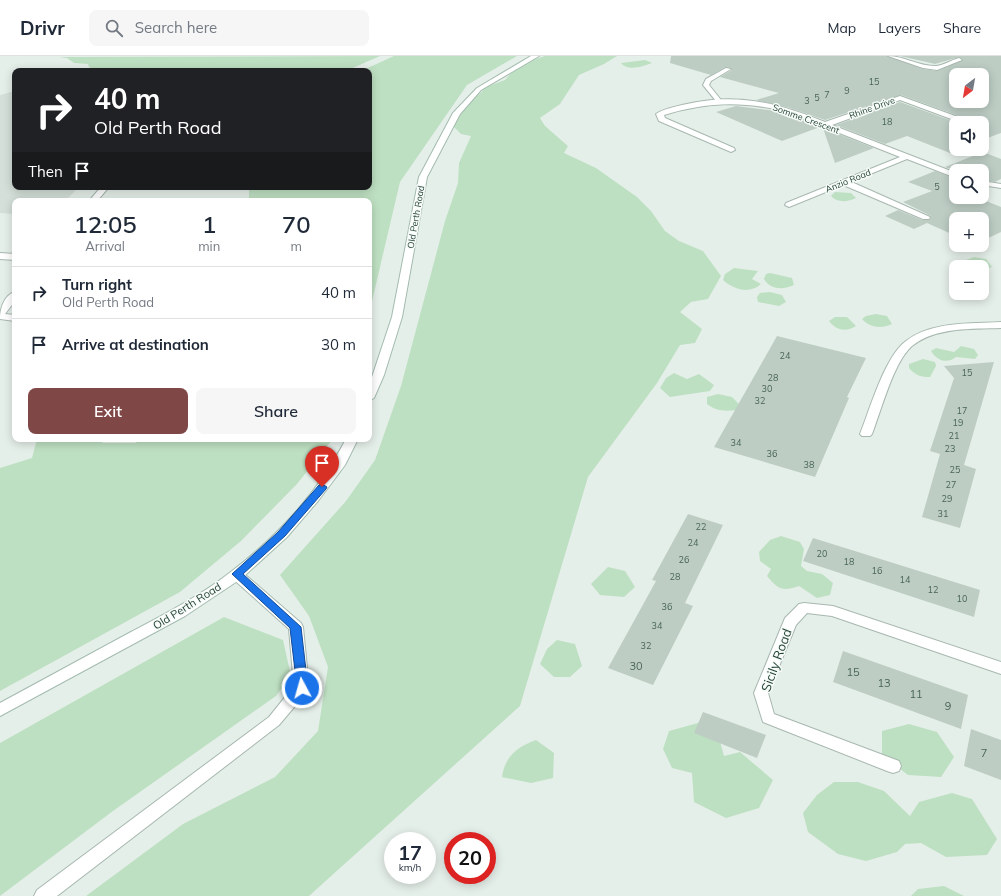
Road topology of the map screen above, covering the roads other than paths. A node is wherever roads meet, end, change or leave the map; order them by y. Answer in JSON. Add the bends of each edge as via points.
{"nodes":[{"id":1,"x":536,"y":56,"type":"edge"},
{"id":2,"x":891,"y":56,"type":"edge"},
{"id":3,"x":960,"y":60,"type":"dead end"},
{"id":4,"x":728,"y":69,"type":"dead end"},
{"id":5,"x":718,"y":100,"type":"junction"},
{"id":6,"x":951,"y":116,"type":"edge"},
{"id":7,"x":824,"y":125,"type":"junction"},
{"id":8,"x":732,"y":150,"type":"dead end"},
{"id":9,"x":906,"y":157,"type":"junction"},
{"id":10,"x":949,"y":173,"type":"edge"},
{"id":11,"x":844,"y":182,"type":"junction"},
{"id":12,"x":989,"y":184,"type":"edge"},
{"id":13,"x":1001,"y":186,"type":"edge"},
{"id":14,"x":102,"y":190,"type":"edge"},
{"id":15,"x":96,"y":198,"type":"edge"},
{"id":16,"x":789,"y":205,"type":"dead end"},
{"id":17,"x":926,"y":217,"type":"dead end"},
{"id":18,"x":0,"y":256,"type":"edge"},
{"id":19,"x":12,"y":257,"type":"edge"},
{"id":20,"x":12,"y":299,"type":"edge"},
{"id":21,"x":0,"y":315,"type":"edge"},
{"id":22,"x":12,"y":317,"type":"edge"},
{"id":23,"x":1001,"y":325,"type":"edge"},
{"id":24,"x":372,"y":391,"type":"edge"},
{"id":25,"x":866,"y":434,"type":"dead end"},
{"id":26,"x":351,"y":442,"type":"edge"},
{"id":27,"x":237,"y":574,"type":"junction"},
{"id":28,"x":1001,"y":668,"type":"edge"},
{"id":29,"x":0,"y":710,"type":"edge"},
{"id":30,"x":893,"y":766,"type":"dead end"},
{"id":31,"x":43,"y":896,"type":"edge"}],
"edges":[{"from":1,"to":24,"type":"street","name":"Old Perth Road","via":[[479,89],[457,113],[423,177],[397,317]]},
{"from":2,"to":3,"type":"street","via":[[931,68]]},
{"from":4,"to":5,"type":"street","via":[[708,80],[706,85]]},
{"from":5,"to":7,"type":"street","name":"Somme Crescent","via":[[786,109]]},
{"from":5,"to":8,"type":"street","name":"Somme Crescent","via":[[696,103],[660,114],[662,119]]},
{"from":6,"to":7,"type":"street","name":"Rhine Drive","via":[[900,98]]},
{"from":7,"to":9,"type":"street","name":"Somme Crescent"},
{"from":9,"to":10,"type":"street","name":"Somme Crescent"},
{"from":9,"to":11,"type":"street","name":"Anzio Road"},
{"from":11,"to":16,"type":"street","name":"Anzio Road"},
{"from":11,"to":17,"type":"street"},
{"from":12,"to":13,"type":"street"},
{"from":14,"to":15,"type":"street"},
{"from":18,"to":19,"type":"street"},
{"from":20,"to":21,"type":"street"},
{"from":21,"to":22,"type":"street"},
{"from":23,"to":25,"type":"street","via":[[936,332],[908,344],[895,362]]},
{"from":26,"to":27,"type":"street","name":"Old Perth Road","via":[[340,465],[314,498],[282,534]]},
{"from":27,"to":29,"type":"street","name":"Old Perth Road","via":[[180,612]]},
{"from":27,"to":31,"type":"street","via":[[296,627],[302,688],[274,721]]},
{"from":28,"to":30,"type":"street","name":"Sicily Road","via":[[833,611],[804,608],[790,622],[761,693],[768,718]]}]}
